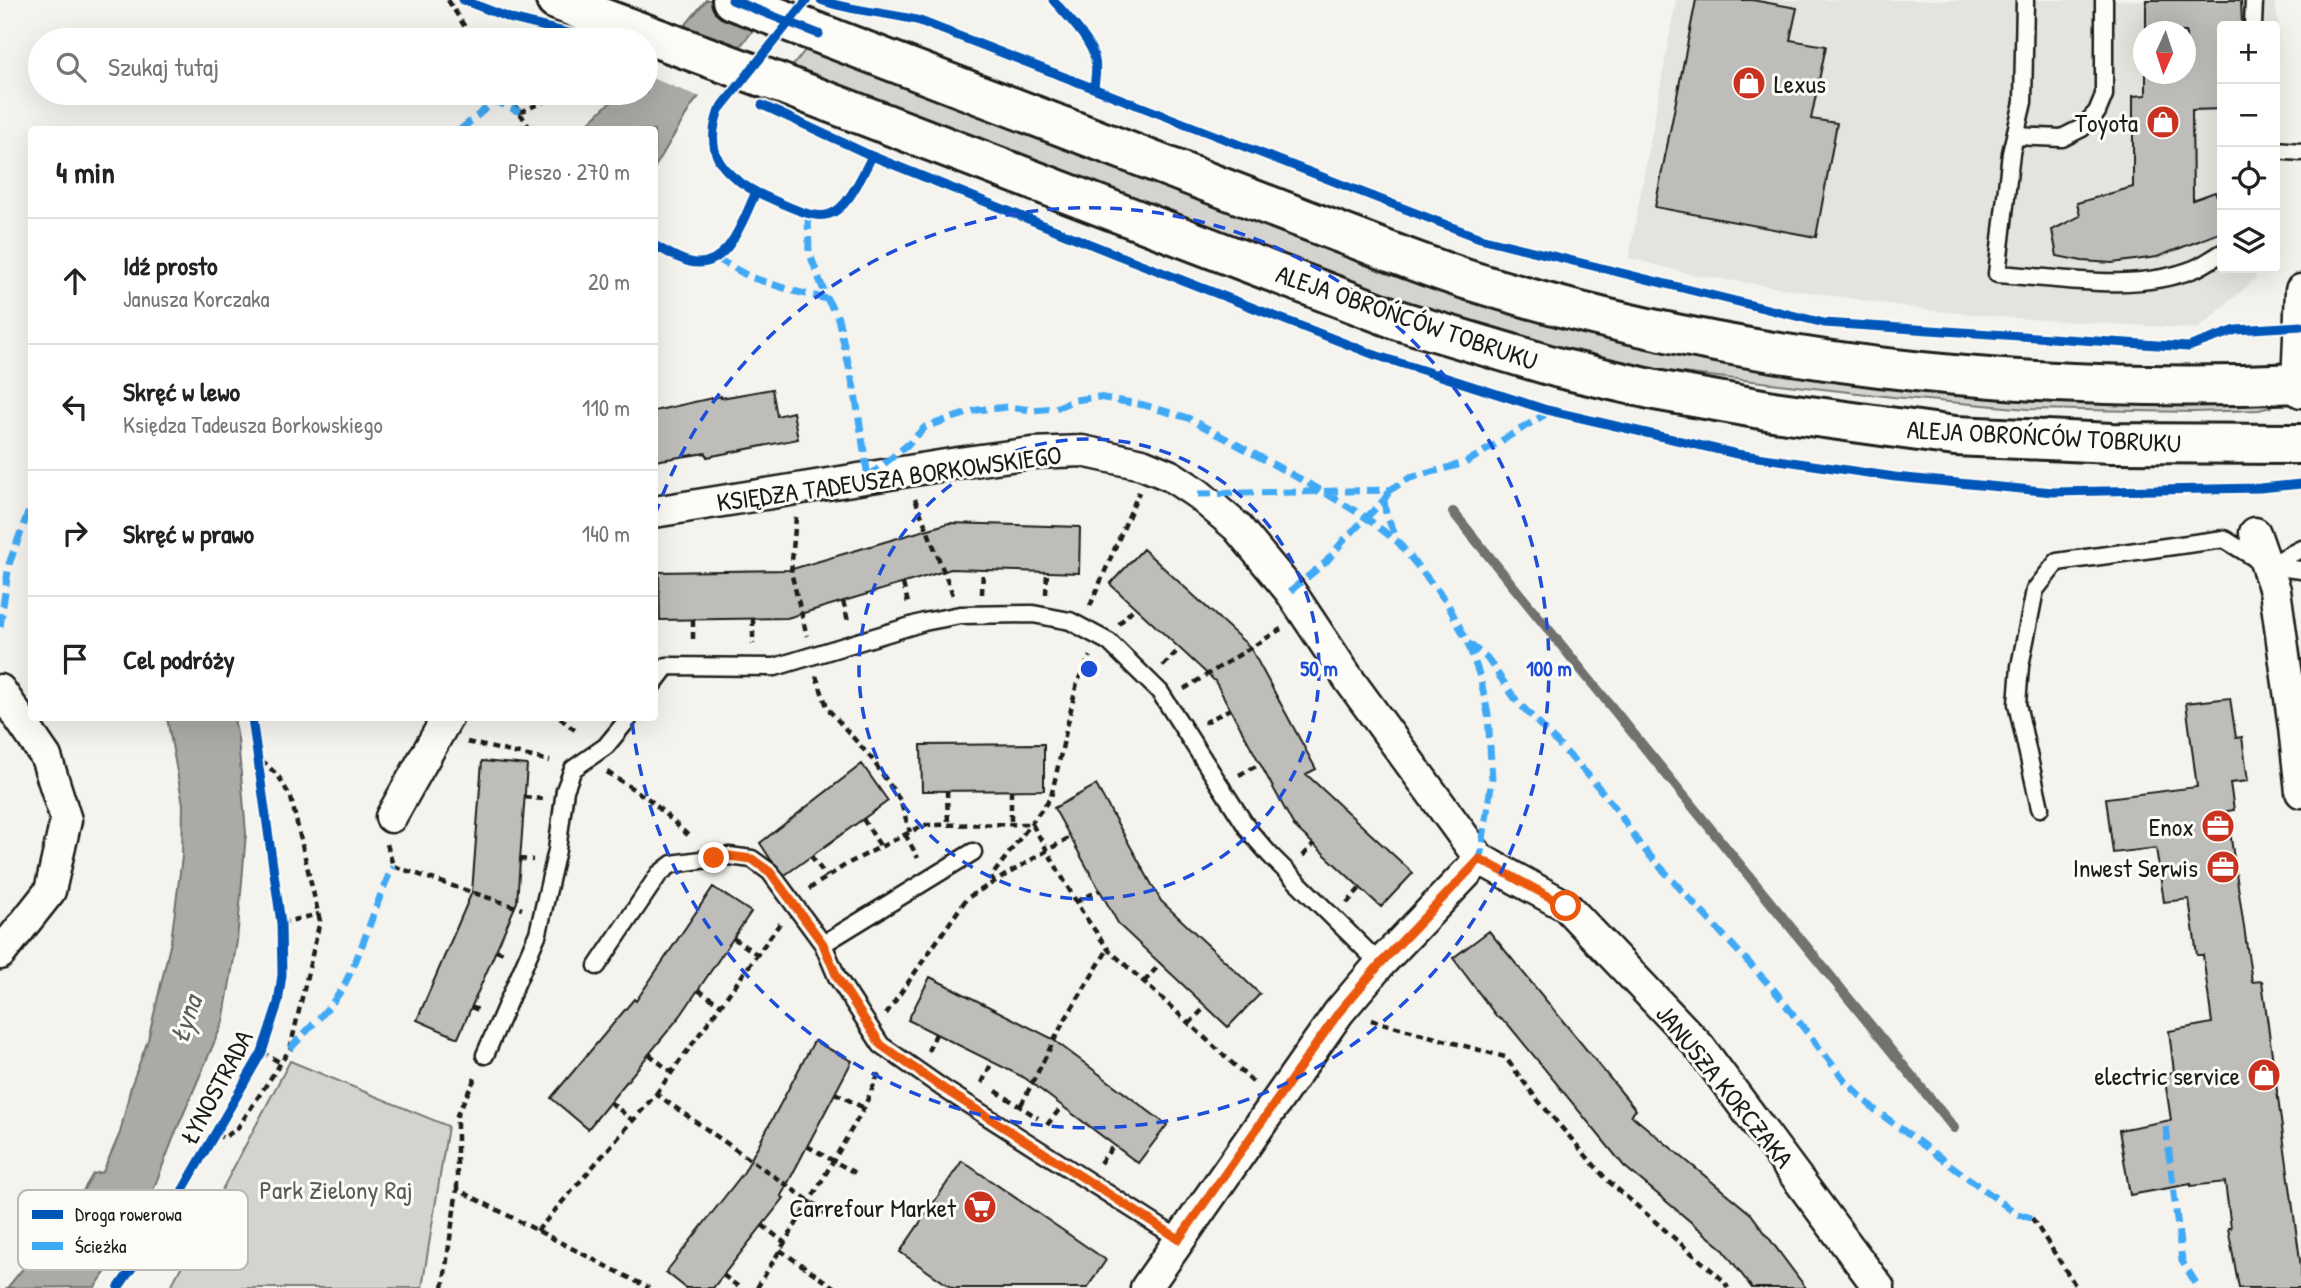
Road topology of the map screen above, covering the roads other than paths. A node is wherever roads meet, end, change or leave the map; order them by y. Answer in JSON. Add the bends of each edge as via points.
{"nodes":[{"id":1,"x":556,"y":0,"type":"edge"},
{"id":2,"x":732,"y":0,"type":"edge"},
{"id":3,"x":2025,"y":0,"type":"edge"},
{"id":4,"x":2104,"y":0,"type":"edge"},
{"id":5,"x":2254,"y":0,"type":"edge"},
{"id":6,"x":2253,"y":21,"type":"edge"},
{"id":7,"x":629,"y":28,"type":"edge"},
{"id":8,"x":658,"y":39,"type":"edge"},
{"id":9,"x":2015,"y":136,"type":"junction"},
{"id":10,"x":2280,"y":150,"type":"edge"},
{"id":11,"x":2301,"y":152,"type":"edge"},
{"id":12,"x":2217,"y":256,"type":"edge"},
{"id":13,"x":2301,"y":289,"type":"edge"},
{"id":14,"x":2300,"y":386,"type":"edge"},
{"id":15,"x":2301,"y":444,"type":"edge"},
{"id":16,"x":658,"y":511,"type":"edge"},
{"id":17,"x":2255,"y":533,"type":"dead end"},
{"id":18,"x":2301,"y":549,"type":"edge"},
{"id":19,"x":2268,"y":566,"type":"junction"},
{"id":20,"x":2301,"y":570,"type":"edge"},
{"id":21,"x":658,"y":678,"type":"edge"},
{"id":22,"x":0,"y":690,"type":"edge"},
{"id":23,"x":627,"y":721,"type":"edge"},
{"id":24,"x":2298,"y":726,"type":"edge"},
{"id":25,"x":455,"y":729,"type":"edge"},
{"id":26,"x":2301,"y":792,"type":"edge"},
{"id":27,"x":2040,"y":808,"type":"dead end"},
{"id":28,"x":391,"y":817,"type":"road end"},
{"id":29,"x":973,"y":852,"type":"dead end"},
{"id":30,"x":1480,"y":859,"type":"junction"},
{"id":31,"x":823,"y":944,"type":"junction"},
{"id":32,"x":0,"y":954,"type":"edge"},
{"id":33,"x":1380,"y":964,"type":"junction"},
{"id":34,"x":597,"y":967,"type":"dead end"},
{"id":35,"x":485,"y":1055,"type":"road end"},
{"id":36,"x":1179,"y":1239,"type":"junction"},
{"id":37,"x":1146,"y":1288,"type":"edge"},
{"id":38,"x":1879,"y":1288,"type":"edge"}],
"edges":[{"from":1,"to":7,"type":"main road","name":"ALEJA OBROŃCÓW TOBRUKU","bridge":true},
{"from":2,"to":14,"type":"main road","name":"ALEJA OBROŃCÓW TOBRUKU","via":[[1385,250],[1465,279],[1580,311],[1756,349],[1875,367],[2025,382]]},
{"from":3,"to":9,"type":"lane","via":[[2023,102]]},
{"from":4,"to":9,"type":"lane","via":[[2104,95],[2096,112],[2082,128],[2062,138]]},
{"from":5,"to":6,"type":"lane"},
{"from":8,"to":15,"type":"main road","name":"ALEJA OBROŃCÓW TOBRUKU","bridge":true,"via":[[1401,321],[1559,368],[1773,411],[1955,436]]},
{"from":9,"to":12,"type":"lane","via":[[1997,274],[2114,284],[2163,278]]},
{"from":10,"to":11,"type":"lane"},
{"from":13,"to":14,"type":"street"},
{"from":16,"to":30,"type":"street","name":"KSIĘDZA TADEUSZA BORKOWSKIEGO","via":[[1032,453],[1082,451],[1151,466],[1198,494],[1237,527],[1282,580]]},
{"from":17,"to":19,"type":"street"},
{"from":18,"to":19,"type":"lane"},
{"from":19,"to":20,"type":"lane"},
{"from":19,"to":24,"type":"street"},
{"from":19,"to":27,"type":"lane","via":[[2224,539],[2057,562],[2035,590],[2017,704]]},
{"from":21,"to":33,"type":"lane","via":[[667,666],[775,667],[960,615],[1033,614],[1070,621],[1109,642],[1160,692],[1250,832]]},
{"from":22,"to":32,"type":"street","via":[[46,758],[66,820],[50,891]]},
{"from":23,"to":35,"type":"lane","via":[[606,746],[573,769],[538,933]]},
{"from":24,"to":26,"type":"street"},
{"from":25,"to":28,"type":"street"},
{"from":29,"to":31,"type":"lane"},
{"from":30,"to":33,"type":"street"},
{"from":30,"to":38,"type":"street","name":"JANUSZA KORCZAKA","via":[[1566,906],[1699,1046]]},
{"from":31,"to":34,"type":"lane","via":[[770,872],[752,859],[729,856],[672,864],[659,874]]},
{"from":31,"to":36,"type":"lane","via":[[837,977],[881,1045]]},
{"from":33,"to":36,"type":"street","via":[[1339,1012]]},
{"from":36,"to":37,"type":"street"}]}
